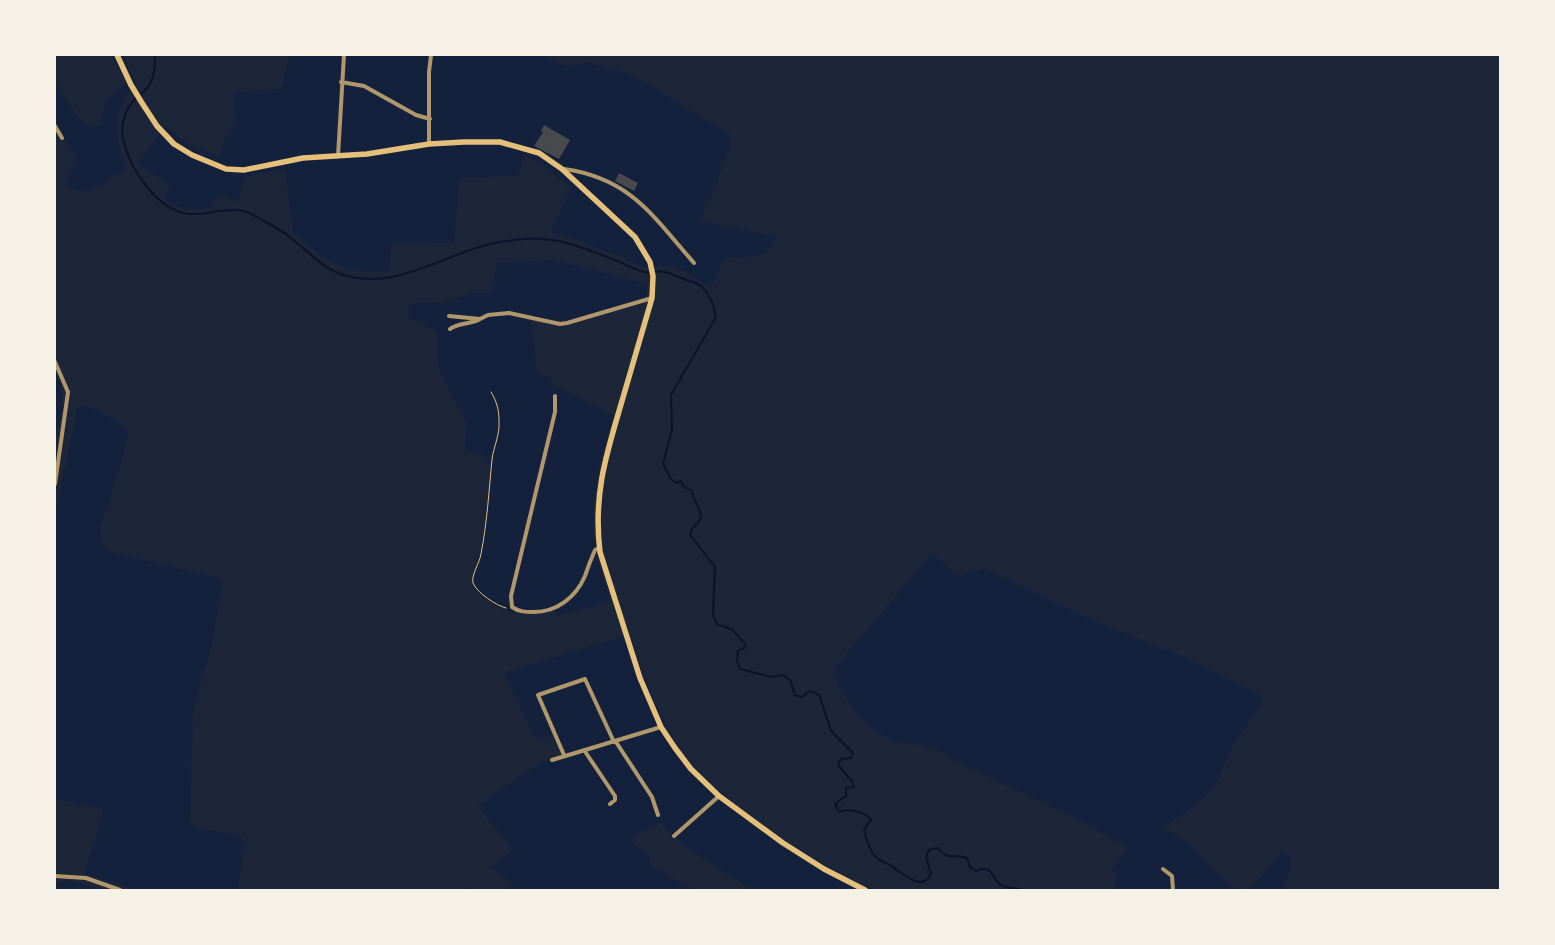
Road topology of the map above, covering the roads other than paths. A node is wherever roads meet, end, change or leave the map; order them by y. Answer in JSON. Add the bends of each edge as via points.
{"nodes":[{"id":1,"x":117,"y":55,"type":"edge"},
{"id":2,"x":344,"y":55,"type":"edge"},
{"id":3,"x":431,"y":55,"type":"edge"},
{"id":4,"x":341,"y":82,"type":"junction"},
{"id":5,"x":430,"y":119,"type":"junction"},
{"id":6,"x":55,"y":126,"type":"edge"},
{"id":7,"x":62,"y":138,"type":"dead end"},
{"id":8,"x":429,"y":144,"type":"junction"},
{"id":9,"x":338,"y":156,"type":"junction"},
{"id":10,"x":562,"y":169,"type":"junction"},
{"id":11,"x":694,"y":263,"type":"dead end"},
{"id":12,"x":652,"y":298,"type":"junction"},
{"id":13,"x":449,"y":316,"type":"dead end"},
{"id":14,"x":480,"y":319,"type":"junction"},
{"id":15,"x":450,"y":329,"type":"dead end"},
{"id":16,"x":55,"y":362,"type":"edge"},
{"id":17,"x":555,"y":396,"type":"dead end"},
{"id":18,"x":55,"y":484,"type":"edge"},
{"id":19,"x":600,"y":548,"type":"junction"},
{"id":20,"x":661,"y":727,"type":"junction"},
{"id":21,"x":615,"y":742,"type":"junction"},
{"id":22,"x":584,"y":750,"type":"junction"},
{"id":23,"x":564,"y":755,"type":"junction"},
{"id":24,"x":552,"y":760,"type":"dead end"},
{"id":25,"x":719,"y":796,"type":"junction"},
{"id":26,"x":610,"y":804,"type":"dead end"},
{"id":27,"x":658,"y":815,"type":"dead end"},
{"id":28,"x":674,"y":836,"type":"dead end"},
{"id":29,"x":1163,"y":869,"type":"dead end"},
{"id":30,"x":55,"y":876,"type":"edge"},
{"id":31,"x":120,"y":890,"type":"edge"},
{"id":32,"x":865,"y":890,"type":"edge"},
{"id":33,"x":1173,"y":890,"type":"edge"}],
"edges":[{"from":1,"to":9,"type":"main road","via":[[131,86],[157,126],[174,144],[192,155],[226,168],[244,170],[303,158]]},
{"from":2,"to":4,"type":"street"},
{"from":3,"to":5,"type":"street"},
{"from":4,"to":5,"type":"street","via":[[364,86],[416,115]]},
{"from":4,"to":9,"type":"street"},
{"from":5,"to":8,"type":"street"},
{"from":6,"to":7,"type":"street"},
{"from":8,"to":9,"type":"main road","via":[[396,151]]},
{"from":8,"to":10,"type":"main road","via":[[500,142],[539,153]]},
{"from":10,"to":11,"type":"street","via":[[583,172],[622,188],[644,205]]},
{"from":10,"to":12,"type":"main road","via":[[635,237],[650,262],[654,276]]},
{"from":12,"to":14,"type":"street","via":[[560,324],[509,313]]},
{"from":12,"to":19,"type":"main road","via":[[603,466],[598,510]]},
{"from":13,"to":14,"type":"street"},
{"from":14,"to":15,"type":"street"},
{"from":16,"to":18,"type":"street","via":[[68,392]]},
{"from":17,"to":19,"type":"street","via":[[555,412],[511,596],[515,609],[539,612],[562,605],[579,586],[595,550]]},
{"from":19,"to":20,"type":"main road","via":[[640,678]]},
{"from":20,"to":21,"type":"street"},
{"from":20,"to":25,"type":"main road","via":[[691,769]]},
{"from":21,"to":22,"type":"street"},
{"from":21,"to":23,"type":"street","via":[[585,679],[538,695]]},
{"from":21,"to":27,"type":"street","via":[[652,798]]},
{"from":22,"to":23,"type":"street"},
{"from":22,"to":26,"type":"street","via":[[615,796],[616,800]]},
{"from":23,"to":24,"type":"street"},
{"from":25,"to":28,"type":"street"},
{"from":25,"to":32,"type":"main road","via":[[799,854]]},
{"from":29,"to":33,"type":"street","via":[[1172,876]]},
{"from":30,"to":31,"type":"street","via":[[86,878]]}]}
